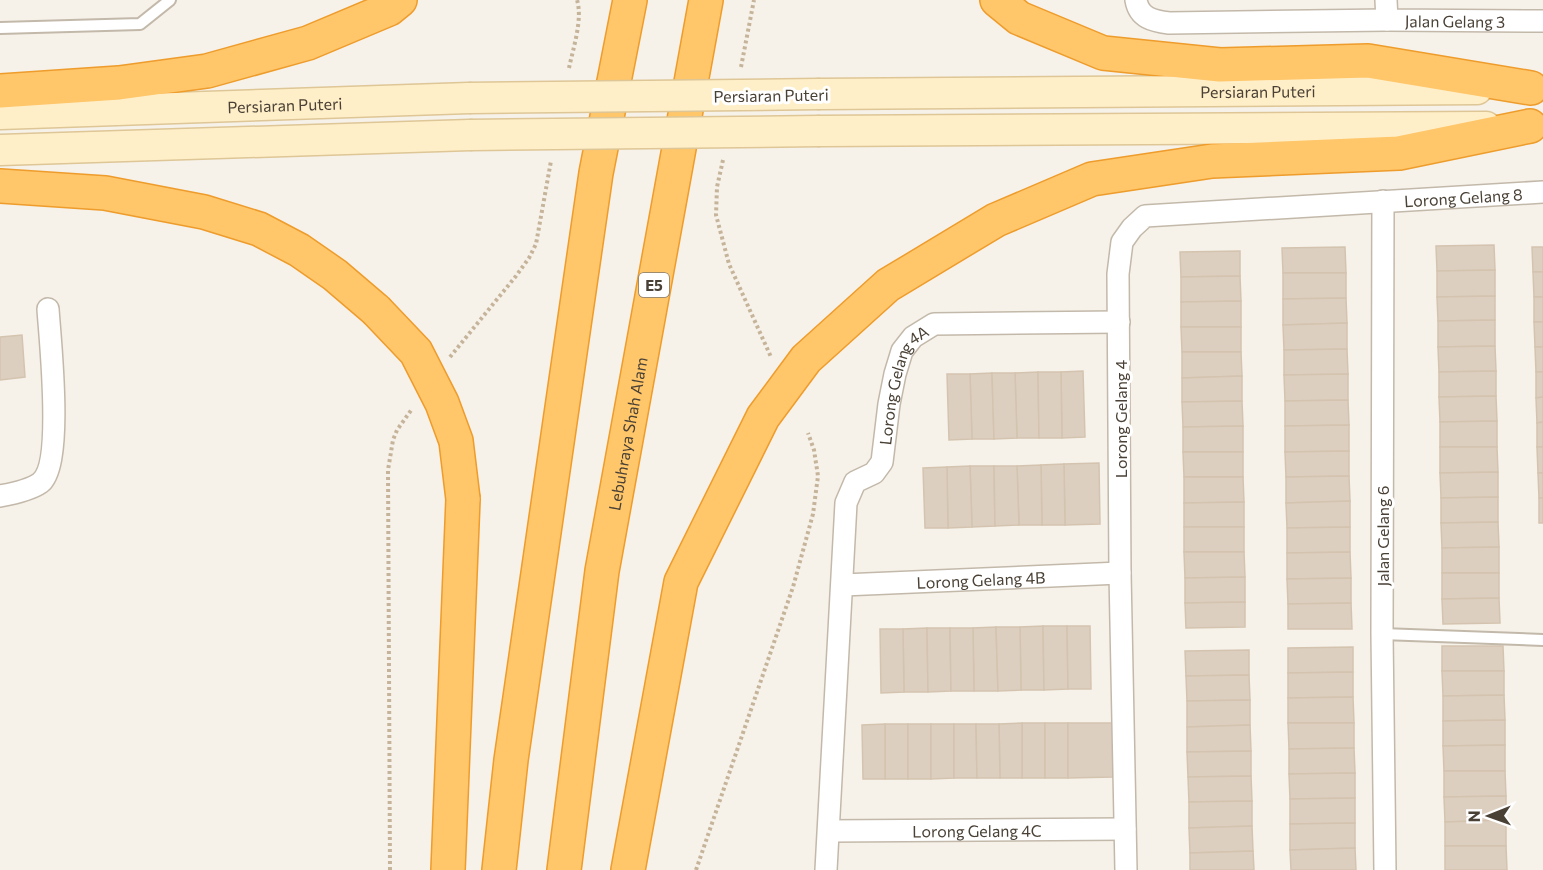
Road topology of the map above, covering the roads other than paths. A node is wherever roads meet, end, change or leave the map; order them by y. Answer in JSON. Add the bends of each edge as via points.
{"nodes":[{"id":1,"x":170,"y":0,"type":"edge"},
{"id":2,"x":400,"y":0,"type":"edge"},
{"id":3,"x":630,"y":0,"type":"edge"},
{"id":4,"x":706,"y":0,"type":"edge"},
{"id":5,"x":997,"y":0,"type":"edge"},
{"id":6,"x":1136,"y":0,"type":"edge"},
{"id":7,"x":1386,"y":10,"type":"edge"},
{"id":8,"x":1543,"y":21,"type":"edge"},
{"id":9,"x":0,"y":28,"type":"edge"},
{"id":10,"x":1537,"y":88,"type":"edge"},
{"id":11,"x":0,"y":91,"type":"edge"},
{"id":12,"x":0,"y":114,"type":"edge"},
{"id":13,"x":1536,"y":126,"type":"edge"},
{"id":14,"x":0,"y":150,"type":"edge"},
{"id":15,"x":0,"y":186,"type":"edge"},
{"id":16,"x":1543,"y":192,"type":"edge"},
{"id":17,"x":1383,"y":201,"type":"junction"},
{"id":18,"x":48,"y":309,"type":"dead end"},
{"id":19,"x":1119,"y":322,"type":"junction"},
{"id":20,"x":0,"y":496,"type":"edge"},
{"id":21,"x":1120,"y":573,"type":"junction"},
{"id":22,"x":843,"y":585,"type":"junction"},
{"id":23,"x":1382,"y":634,"type":"junction"},
{"id":24,"x":1543,"y":640,"type":"edge"},
{"id":25,"x":1125,"y":829,"type":"junction"},
{"id":26,"x":829,"y":831,"type":"junction"},
{"id":27,"x":448,"y":870,"type":"edge"},
{"id":28,"x":499,"y":870,"type":"edge"},
{"id":29,"x":564,"y":870,"type":"edge"},
{"id":30,"x":628,"y":870,"type":"edge"},
{"id":31,"x":826,"y":870,"type":"edge"},
{"id":32,"x":1126,"y":870,"type":"edge"},
{"id":33,"x":1385,"y":870,"type":"edge"}],
"edges":[{"from":1,"to":9,"type":"lane","via":[[141,24]]},
{"from":2,"to":11,"type":"highway","via":[[388,9],[308,43],[207,71],[119,83]]},
{"from":3,"to":28,"type":"highway","via":[[596,173],[511,760]]},
{"from":4,"to":29,"type":"highway","name":"Lebuhraya Shah Alam","number":"E5","via":[[602,571]]},
{"from":5,"to":10,"type":"highway","via":[[1019,18],[1103,53],[1220,65],[1368,61]]},
{"from":6,"to":7,"type":"street","name":"Jalan Gelang 3","via":[[1141,14],[1154,21],[1169,22]]},
{"from":7,"to":8,"type":"street","name":"Jalan Gelang 3"},
{"from":10,"to":12,"type":"street","name":"Persiaran Puteri","bridge":true,"via":[[469,98]]},
{"from":13,"to":14,"type":"street","bridge":true,"via":[[470,135]]},
{"from":13,"to":30,"type":"highway","via":[[1399,153],[1212,161],[1092,179],[996,220],[888,285],[806,359],[762,417],[681,582]]},
{"from":15,"to":27,"type":"highway","bridge":true,"via":[[105,193],[204,212],[259,229],[335,275],[416,352],[456,441],[463,499]]},
{"from":16,"to":17,"type":"street","name":"Lorong Gelang 8"},
{"from":17,"to":19,"type":"street","name":"Lorong Gelang 4","via":[[1145,216],[1122,242]]},
{"from":17,"to":23,"type":"street","name":"Jalan Gelang 6"},
{"from":18,"to":20,"type":"street","via":[[55,423],[50,464],[41,483]]},
{"from":19,"to":21,"type":"street","name":"Lorong Gelang 4"},
{"from":19,"to":22,"type":"street","name":"Lorong Gelang 4A","via":[[934,324],[913,337],[902,351],[895,374],[882,462],[874,473],[855,482],[846,502]]},
{"from":21,"to":22,"type":"street","name":"Lorong Gelang 4B"},
{"from":21,"to":25,"type":"street","name":"Lorong Gelang 4"},
{"from":22,"to":26,"type":"street","name":"Lorong Gelang 4A"},
{"from":23,"to":24,"type":"lane"},
{"from":23,"to":33,"type":"street","name":"Jalan Gelang 6"},
{"from":25,"to":26,"type":"street","name":"Lorong Gelang 4C"},
{"from":25,"to":32,"type":"street","name":"Lorong Gelang 4"},
{"from":26,"to":31,"type":"street","name":"Lorong Gelang 4A"}]}
